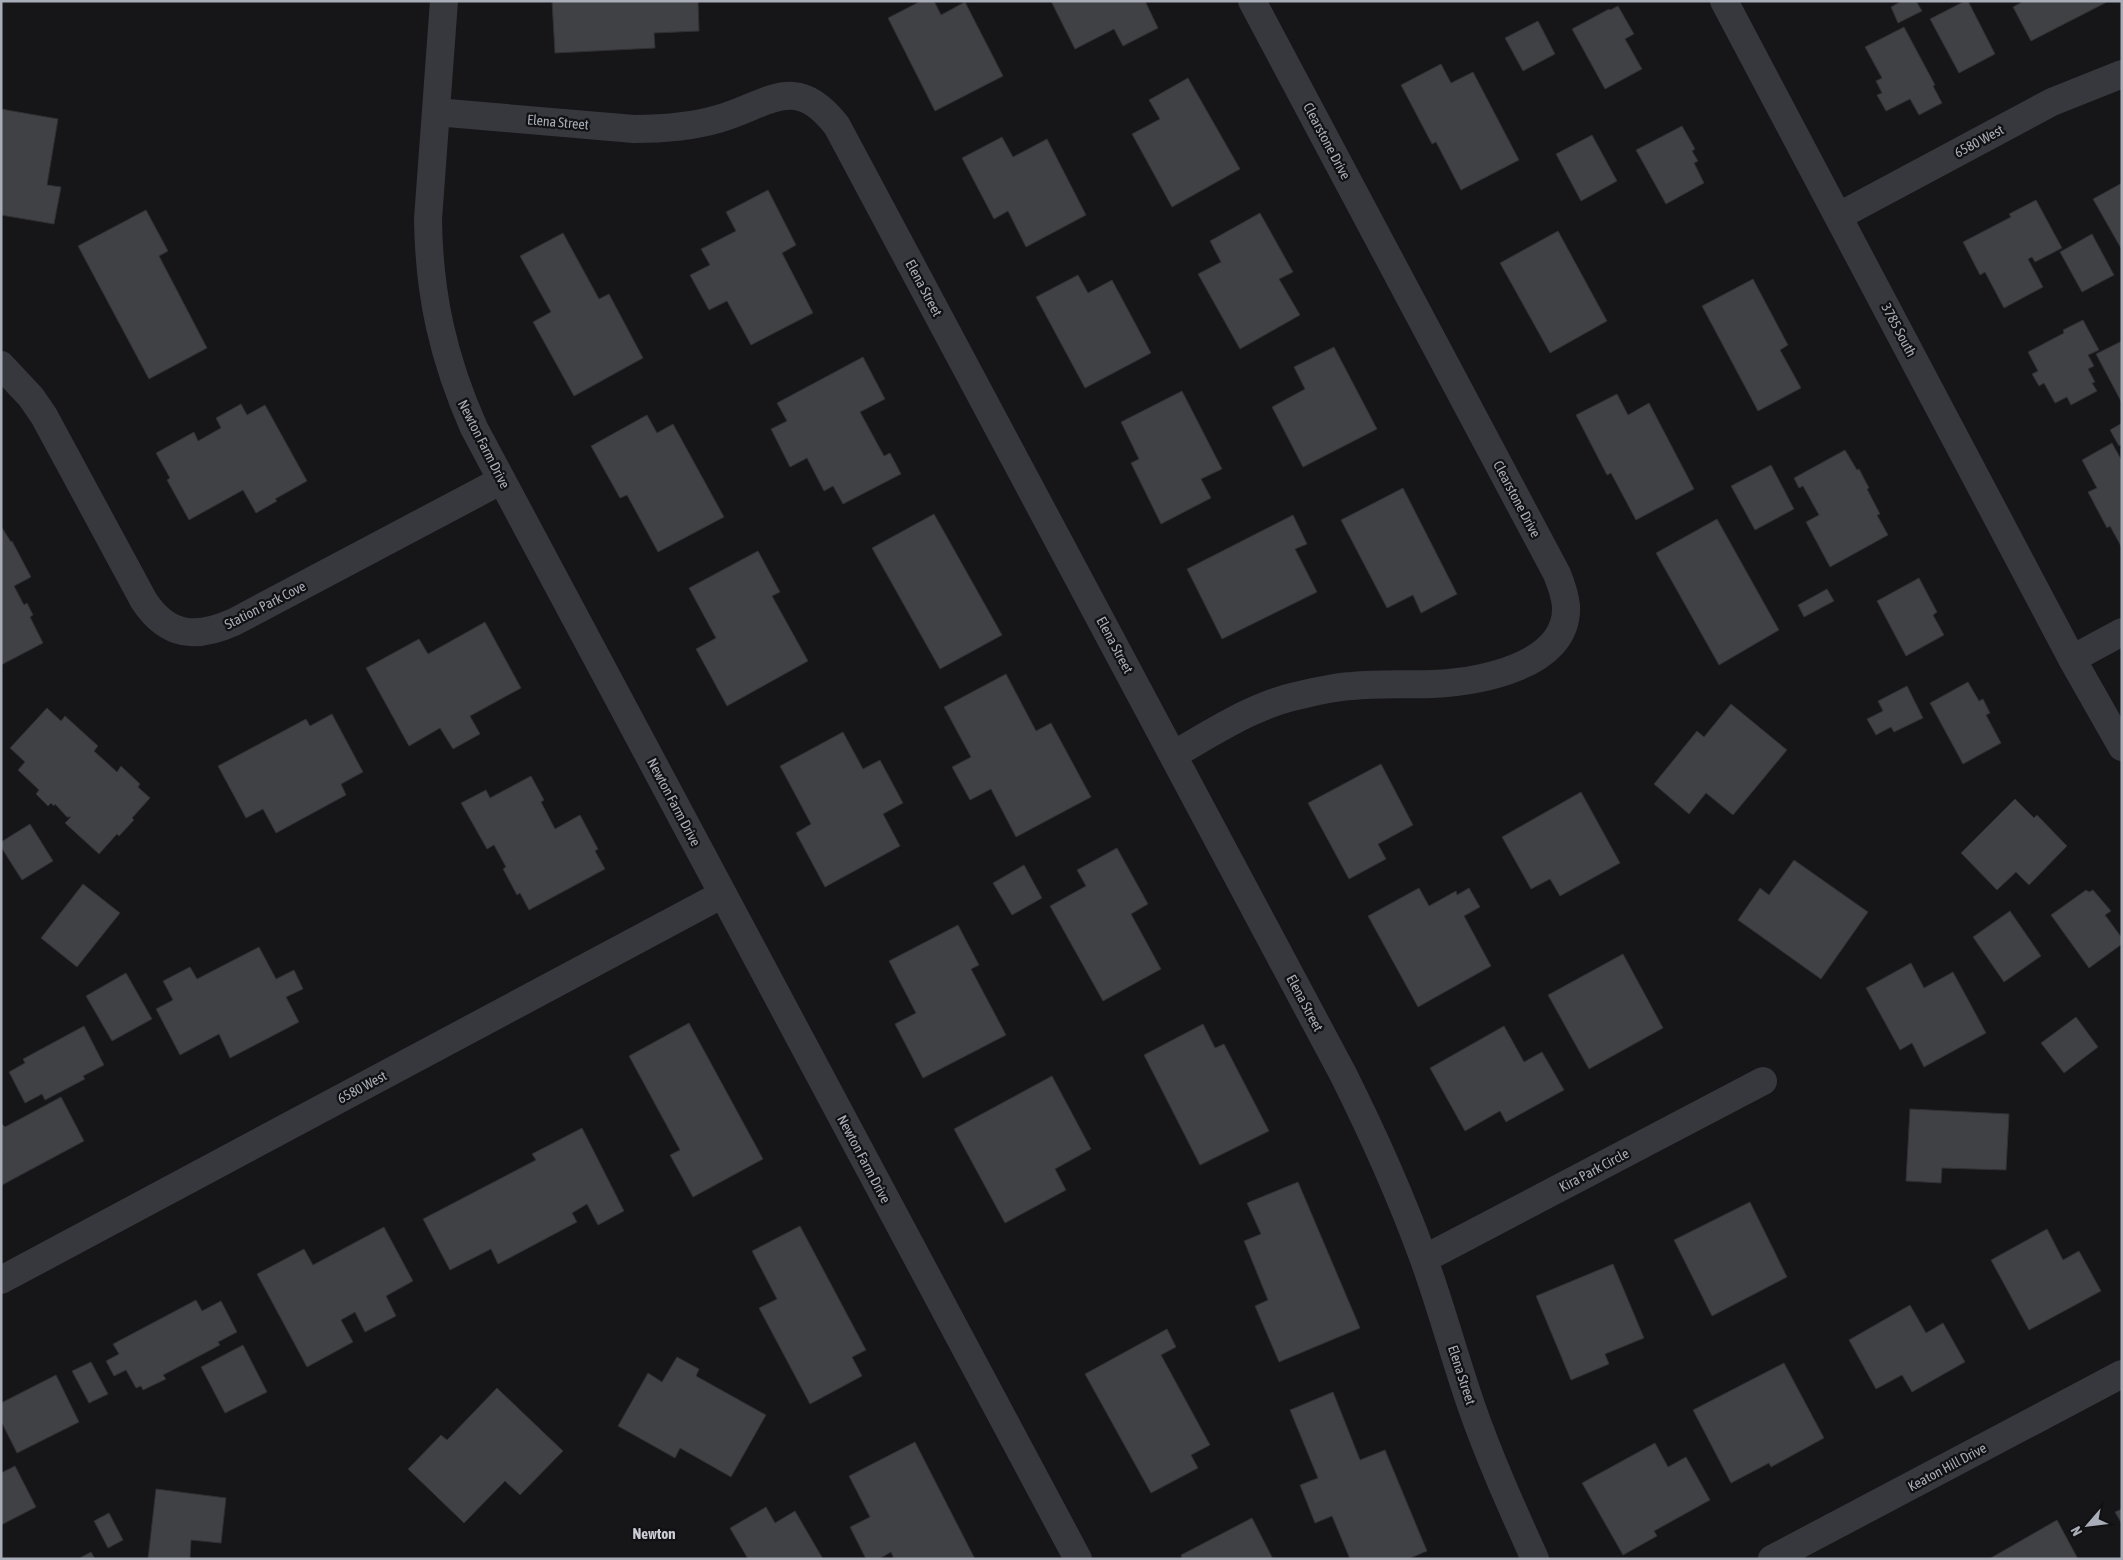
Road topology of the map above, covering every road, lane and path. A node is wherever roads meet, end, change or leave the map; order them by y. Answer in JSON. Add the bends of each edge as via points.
{"nodes":[{"id":1,"x":444,"y":1,"type":"edge"},
{"id":2,"x":1252,"y":1,"type":"edge"},
{"id":3,"x":1724,"y":1,"type":"edge"},
{"id":4,"x":2122,"y":74,"type":"edge"},
{"id":5,"x":436,"y":112,"type":"junction"},
{"id":6,"x":1839,"y":216,"type":"junction"},
{"id":7,"x":1,"y":364,"type":"edge"},
{"id":8,"x":502,"y":480,"type":"junction"},
{"id":9,"x":2122,"y":632,"type":"edge"},
{"id":10,"x":2072,"y":659,"type":"junction"},
{"id":11,"x":2122,"y":747,"type":"edge"},
{"id":12,"x":1173,"y":755,"type":"junction"},
{"id":13,"x":723,"y":894,"type":"junction"},
{"id":14,"x":1763,"y":1081,"type":"dead end"},
{"id":15,"x":1424,"y":1259,"type":"junction"},
{"id":16,"x":1,"y":1280,"type":"edge"},
{"id":17,"x":2122,"y":1374,"type":"edge"},
{"id":18,"x":1078,"y":1559,"type":"edge"},
{"id":19,"x":1535,"y":1559,"type":"edge"},
{"id":20,"x":1772,"y":1559,"type":"edge"}],
"edges":[{"from":1,"to":5,"type":"street","name":"Newton Farm Drive"},
{"from":2,"to":12,"type":"street","name":"Clearstone Drive","via":[[1557,574],[1566,607],[1558,639],[1545,651],[1515,668],[1459,681],[1350,686],[1293,697],[1241,718]]},
{"from":3,"to":6,"type":"street","name":"3785 South"},
{"from":4,"to":6,"type":"street","name":"6580 West","via":[[2052,102]]},
{"from":5,"to":8,"type":"street","name":"Newton Farm Drive","via":[[428,219],[432,291],[448,362],[460,396]]},
{"from":5,"to":12,"type":"street","name":"Elena Street","via":[[658,129],[718,119],[781,96],[808,98],[818,104],[845,140]]},
{"from":6,"to":10,"type":"street","name":"3785 South"},
{"from":7,"to":8,"type":"street","name":"Station Park Cove","via":[[44,416],[148,608],[167,625],[182,632],[200,633],[234,622]]},
{"from":8,"to":13,"type":"street","name":"Newton Farm Drive"},
{"from":9,"to":10,"type":"street"},
{"from":10,"to":11,"type":"street","name":"3785 South"},
{"from":12,"to":15,"type":"street","name":"Elena Street","via":[[1343,1074],[1393,1179]]},
{"from":13,"to":16,"type":"street","name":"6580 West"},
{"from":13,"to":18,"type":"street","name":"Newton Farm Drive"},
{"from":14,"to":15,"type":"street","name":"Kira Park Circle"},
{"from":15,"to":19,"type":"street","name":"Elena Street","via":[[1471,1405]]},
{"from":17,"to":20,"type":"street","name":"Keaton Hill Drive"}]}
